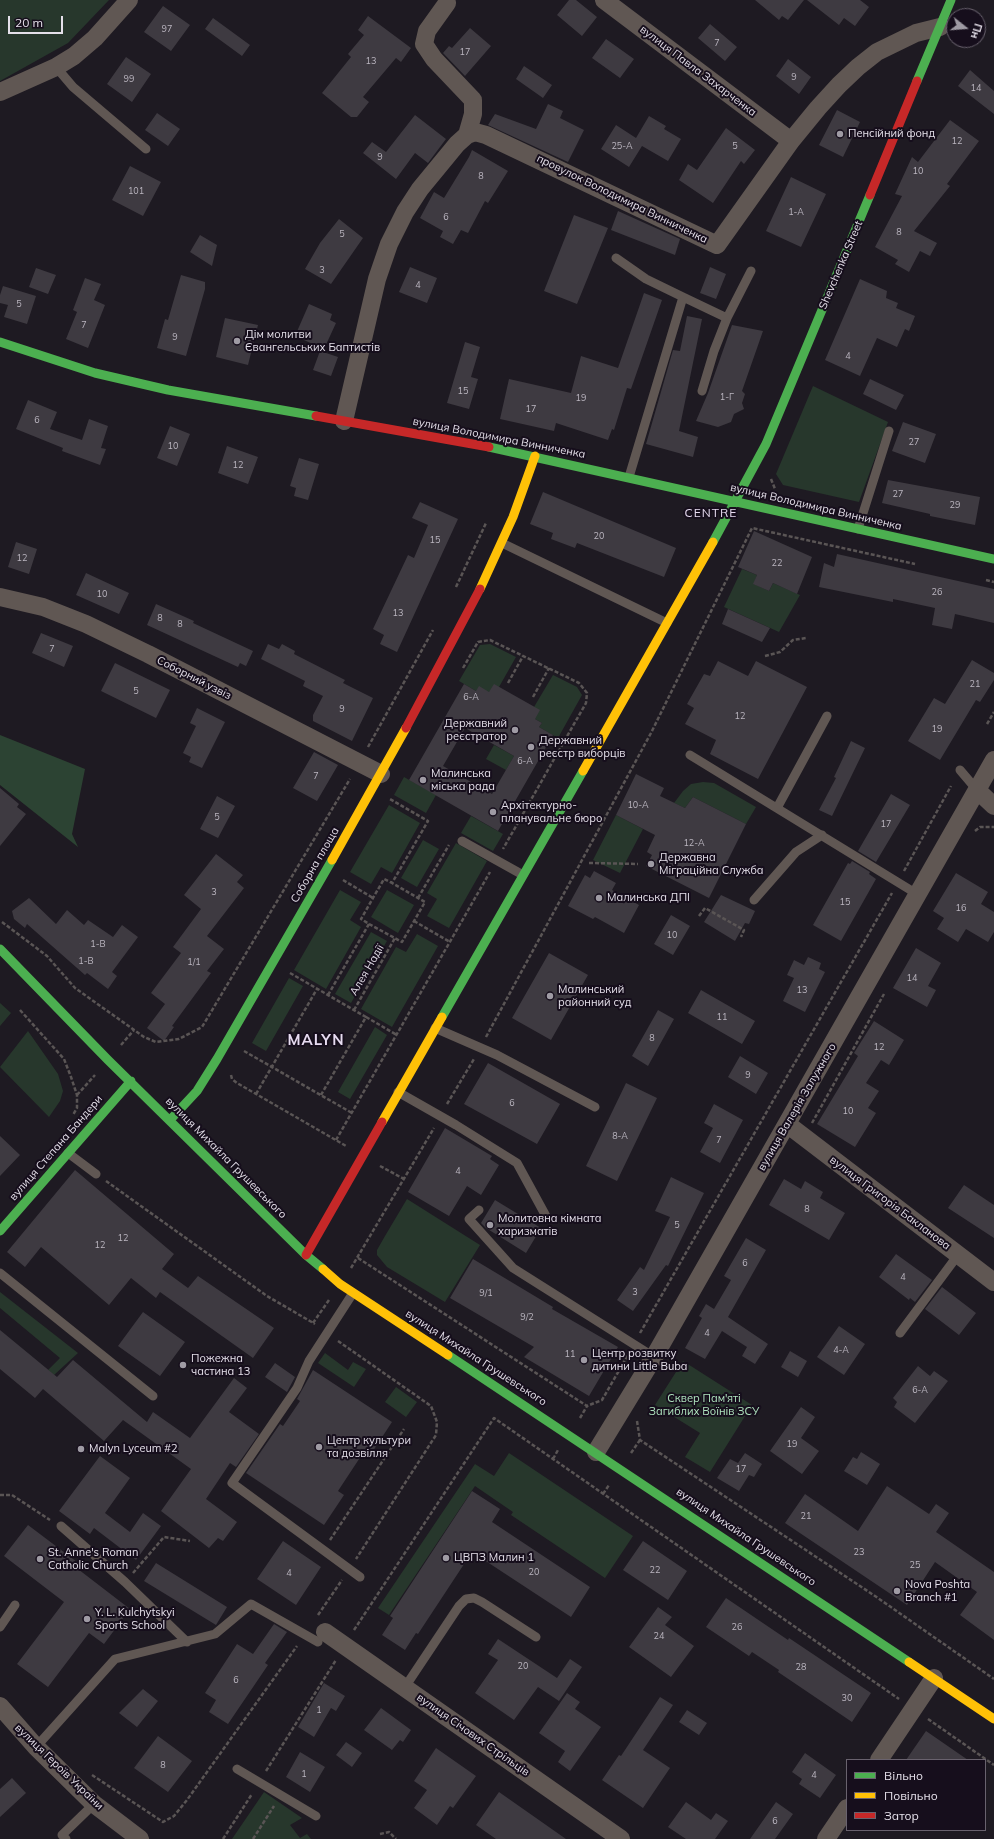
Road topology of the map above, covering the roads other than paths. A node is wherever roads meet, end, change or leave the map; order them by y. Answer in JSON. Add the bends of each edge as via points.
{"nodes":[{"id":1,"x":129,"y":0,"type":"edge"},
{"id":2,"x":604,"y":0,"type":"edge"},
{"id":3,"x":951,"y":0,"type":"edge"},
{"id":4,"x":447,"y":3,"type":"dead end"},
{"id":5,"x":940,"y":27,"type":"junction"},
{"id":6,"x":56,"y":68,"type":"junction"},
{"id":7,"x":0,"y":92,"type":"edge"},
{"id":8,"x":467,"y":135,"type":"junction"},
{"id":9,"x":791,"y":141,"type":"junction"},
{"id":10,"x":146,"y":149,"type":"dead end"},
{"id":11,"x":616,"y":258,"type":"dead end"},
{"id":12,"x":751,"y":271,"type":"dead end"},
{"id":13,"x":683,"y":297,"type":"junction"},
{"id":14,"x":727,"y":318,"type":"junction"},
{"id":15,"x":0,"y":342,"type":"edge"},
{"id":16,"x":702,"y":391,"type":"dead end"},
{"id":17,"x":344,"y":421,"type":"junction"},
{"id":18,"x":889,"y":431,"type":"dead end"},
{"id":19,"x":535,"y":456,"type":"junction"},
{"id":20,"x":629,"y":477,"type":"junction"},
{"id":21,"x":736,"y":501,"type":"junction"},
{"id":22,"x":858,"y":529,"type":"junction"},
{"id":23,"x":502,"y":543,"type":"junction"},
{"id":24,"x":994,"y":559,"type":"edge"},
{"id":25,"x":0,"y":597,"type":"edge"},
{"id":26,"x":667,"y":623,"type":"junction"},
{"id":27,"x":827,"y":716,"type":"dead end"},
{"id":28,"x":690,"y":754,"type":"dead end"},
{"id":29,"x":994,"y":760,"type":"edge"},
{"id":30,"x":960,"y":770,"type":"dead end"},
{"id":31,"x":381,"y":774,"type":"junction"},
{"id":32,"x":977,"y":790,"type":"junction"},
{"id":33,"x":994,"y":806,"type":"edge"},
{"id":34,"x":777,"y":808,"type":"junction"},
{"id":35,"x":822,"y":835,"type":"junction"},
{"id":36,"x":462,"y":841,"type":"dead end"},
{"id":37,"x":523,"y":875,"type":"junction"},
{"id":38,"x":917,"y":894,"type":"junction"},
{"id":39,"x":754,"y":900,"type":"dead end"},
{"id":40,"x":0,"y":949,"type":"edge"},
{"id":41,"x":435,"y":1028,"type":"junction"},
{"id":42,"x":131,"y":1081,"type":"junction"},
{"id":43,"x":398,"y":1092,"type":"junction"},
{"id":44,"x":595,"y":1107,"type":"dead end"},
{"id":45,"x":170,"y":1120,"type":"junction"},
{"id":46,"x":787,"y":1124,"type":"junction"},
{"id":47,"x":68,"y":1153,"type":"junction"},
{"id":48,"x":96,"y":1174,"type":"road end"},
{"id":49,"x":479,"y":1210,"type":"dead end"},
{"id":50,"x":547,"y":1218,"type":"dead end"},
{"id":51,"x":0,"y":1231,"type":"edge"},
{"id":52,"x":306,"y":1255,"type":"junction"},
{"id":53,"x":958,"y":1255,"type":"junction"},
{"id":54,"x":0,"y":1273,"type":"edge"},
{"id":55,"x":994,"y":1282,"type":"edge"},
{"id":56,"x":353,"y":1293,"type":"junction"},
{"id":57,"x":900,"y":1333,"type":"dead end"},
{"id":58,"x":654,"y":1358,"type":"junction"},
{"id":59,"x":153,"y":1396,"type":"dead end"},
{"id":60,"x":596,"y":1452,"type":"junction"},
{"id":61,"x":61,"y":1526,"type":"road end"},
{"id":62,"x":360,"y":1576,"type":"dead end"},
{"id":63,"x":15,"y":1605,"type":"dead end"},
{"id":64,"x":0,"y":1626,"type":"edge"},
{"id":65,"x":322,"y":1637,"type":"joint"},
{"id":66,"x":536,"y":1637,"type":"dead end"},
{"id":67,"x":186,"y":1642,"type":"junction"},
{"id":68,"x":934,"y":1678,"type":"junction"},
{"id":69,"x":405,"y":1687,"type":"junction"},
{"id":70,"x":0,"y":1706,"type":"edge"},
{"id":71,"x":994,"y":1719,"type":"edge"},
{"id":72,"x":36,"y":1748,"type":"junction"},
{"id":73,"x":880,"y":1759,"type":"edge"},
{"id":74,"x":237,"y":1769,"type":"dead end"},
{"id":75,"x":94,"y":1804,"type":"junction"},
{"id":76,"x":846,"y":1809,"type":"edge"},
{"id":77,"x":316,"y":1816,"type":"dead end"},
{"id":78,"x":66,"y":1839,"type":"edge"},
{"id":79,"x":140,"y":1839,"type":"edge"},
{"id":80,"x":621,"y":1839,"type":"edge"},
{"id":81,"x":826,"y":1839,"type":"edge"}],
"edges":[{"from":1,"to":6,"type":"street","via":[[85,48]]},
{"from":2,"to":9,"type":"street","name":"вулиця Павла Захарченка"},
{"from":3,"to":5,"type":"street","name":"Shevchenka Street"},
{"from":4,"to":8,"type":"street","via":[[427,31],[424,44],[434,59],[473,100],[474,108]]},
{"from":5,"to":9,"type":"street","via":[[916,32],[877,52],[858,67],[818,108]]},
{"from":5,"to":21,"type":"street","name":"Shevchenka Street","via":[[766,444]]},
{"from":6,"to":7,"type":"street"},
{"from":6,"to":10,"type":"lane","via":[[73,87]]},
{"from":8,"to":9,"type":"street","name":"провулок Володимира Винниченка","via":[[475,132],[486,135],[718,245]]},
{"from":8,"to":17,"type":"street","via":[[420,190],[405,212],[389,244],[377,279]]},
{"from":11,"to":13,"type":"lane","via":[[646,279]]},
{"from":12,"to":14,"type":"lane"},
{"from":13,"to":14,"type":"lane"},
{"from":13,"to":20,"type":"lane"},
{"from":14,"to":16,"type":"lane"},
{"from":15,"to":17,"type":"street","name":"вулиця Володимира Винниченка","via":[[55,361],[132,382]]},
{"from":17,"to":19,"type":"street","name":"вулиця Володимира Винниченка"},
{"from":18,"to":22,"type":"lane"},
{"from":19,"to":20,"type":"street","name":"вулиця Володимира Винниченка"},
{"from":19,"to":23,"type":"street","name":"Соборна площа"},
{"from":20,"to":21,"type":"street","name":"вулиця Володимира Винниченка"},
{"from":21,"to":22,"type":"street","name":"вулиця Володимира Винниченка"},
{"from":21,"to":26,"type":"street","name":"Shevchenka Street"},
{"from":22,"to":24,"type":"street","name":"вулиця Володимира Винниченка"},
{"from":23,"to":26,"type":"lane"},
{"from":23,"to":31,"type":"street","name":"Соборна площа","via":[[468,613]]},
{"from":25,"to":31,"type":"street","name":"Соборний узвіз","via":[[43,607],[86,624]]},
{"from":26,"to":37,"type":"street","name":"Shevchenka Street"},
{"from":27,"to":34,"type":"lane"},
{"from":28,"to":34,"type":"lane"},
{"from":29,"to":32,"type":"street","name":"вулиця Валерія Залужного"},
{"from":30,"to":32,"type":"lane"},
{"from":31,"to":45,"type":"street","name":"Соборна площа","via":[[217,1060],[197,1091]]},
{"from":32,"to":33,"type":"street"},
{"from":32,"to":38,"type":"street","name":"вулиця Валерія Залужного"},
{"from":34,"to":35,"type":"lane"},
{"from":35,"to":38,"type":"lane"},
{"from":35,"to":39,"type":"lane","via":[[796,852]]},
{"from":36,"to":37,"type":"lane"},
{"from":37,"to":41,"type":"street","name":"Shevchenka Street"},
{"from":38,"to":46,"type":"street","name":"вулиця Валерія Залужного"},
{"from":40,"to":42,"type":"street","name":"вулиця Михайла Грушевського"},
{"from":41,"to":43,"type":"street","name":"Shevchenka Street"},
{"from":41,"to":44,"type":"lane","via":[[497,1055]]},
{"from":42,"to":45,"type":"street","name":"вулиця Михайла Грушевського"},
{"from":42,"to":47,"type":"street","name":"вулиця Степана Бандери"},
{"from":43,"to":50,"type":"lane","via":[[516,1163]]},
{"from":43,"to":52,"type":"street","name":"Shevchenka Street"},
{"from":45,"to":52,"type":"street","name":"вулиця Михайла Грушевського"},
{"from":46,"to":53,"type":"street","name":"вулиця Григорія Бакланова"},
{"from":46,"to":58,"type":"street","name":"вулиця Валерія Залужного"},
{"from":47,"to":48,"type":"lane"},
{"from":47,"to":51,"type":"street","name":"вулиця Степана Бандери"},
{"from":49,"to":58,"type":"lane","via":[[469,1220],[513,1268]]},
{"from":52,"to":56,"type":"street","name":"вулиця Михайла Грушевського"},
{"from":53,"to":55,"type":"street","name":"вулиця Григорія Бакланова"},
{"from":53,"to":57,"type":"lane"},
{"from":54,"to":59,"type":"lane"},
{"from":56,"to":60,"type":"street","name":"вулиця Михайла Грушевського"},
{"from":56,"to":62,"type":"lane","via":[[309,1361],[297,1388],[232,1483]]},
{"from":58,"to":60,"type":"street","name":"вулиця Валерія Залужного"},
{"from":60,"to":68,"type":"street","name":"вулиця Михайла Грушевського"},
{"from":61,"to":67,"type":"lane","via":[[125,1582]]},
{"from":63,"to":64,"type":"lane"},
{"from":65,"to":67,"type":"lane","via":[[305,1635],[251,1604],[215,1634]]},
{"from":65,"to":69,"type":"street","name":"вулиця Січових Стрільців"},
{"from":66,"to":69,"type":"lane","via":[[482,1602],[474,1598],[466,1599]]},
{"from":67,"to":72,"type":"lane","via":[[115,1660]]},
{"from":68,"to":71,"type":"street","name":"вулиця Михайла Грушевського"},
{"from":68,"to":73,"type":"street"},
{"from":69,"to":80,"type":"street","name":"вулиця Січових Стрільців"},
{"from":70,"to":72,"type":"street","name":"вулиця Героїв України"},
{"from":72,"to":75,"type":"street","name":"вулиця Героїв України"},
{"from":74,"to":77,"type":"lane"},
{"from":75,"to":78,"type":"lane","via":[[62,1835]]},
{"from":75,"to":79,"type":"street","name":"вулиця Героїв України"},
{"from":76,"to":81,"type":"street"}]}
